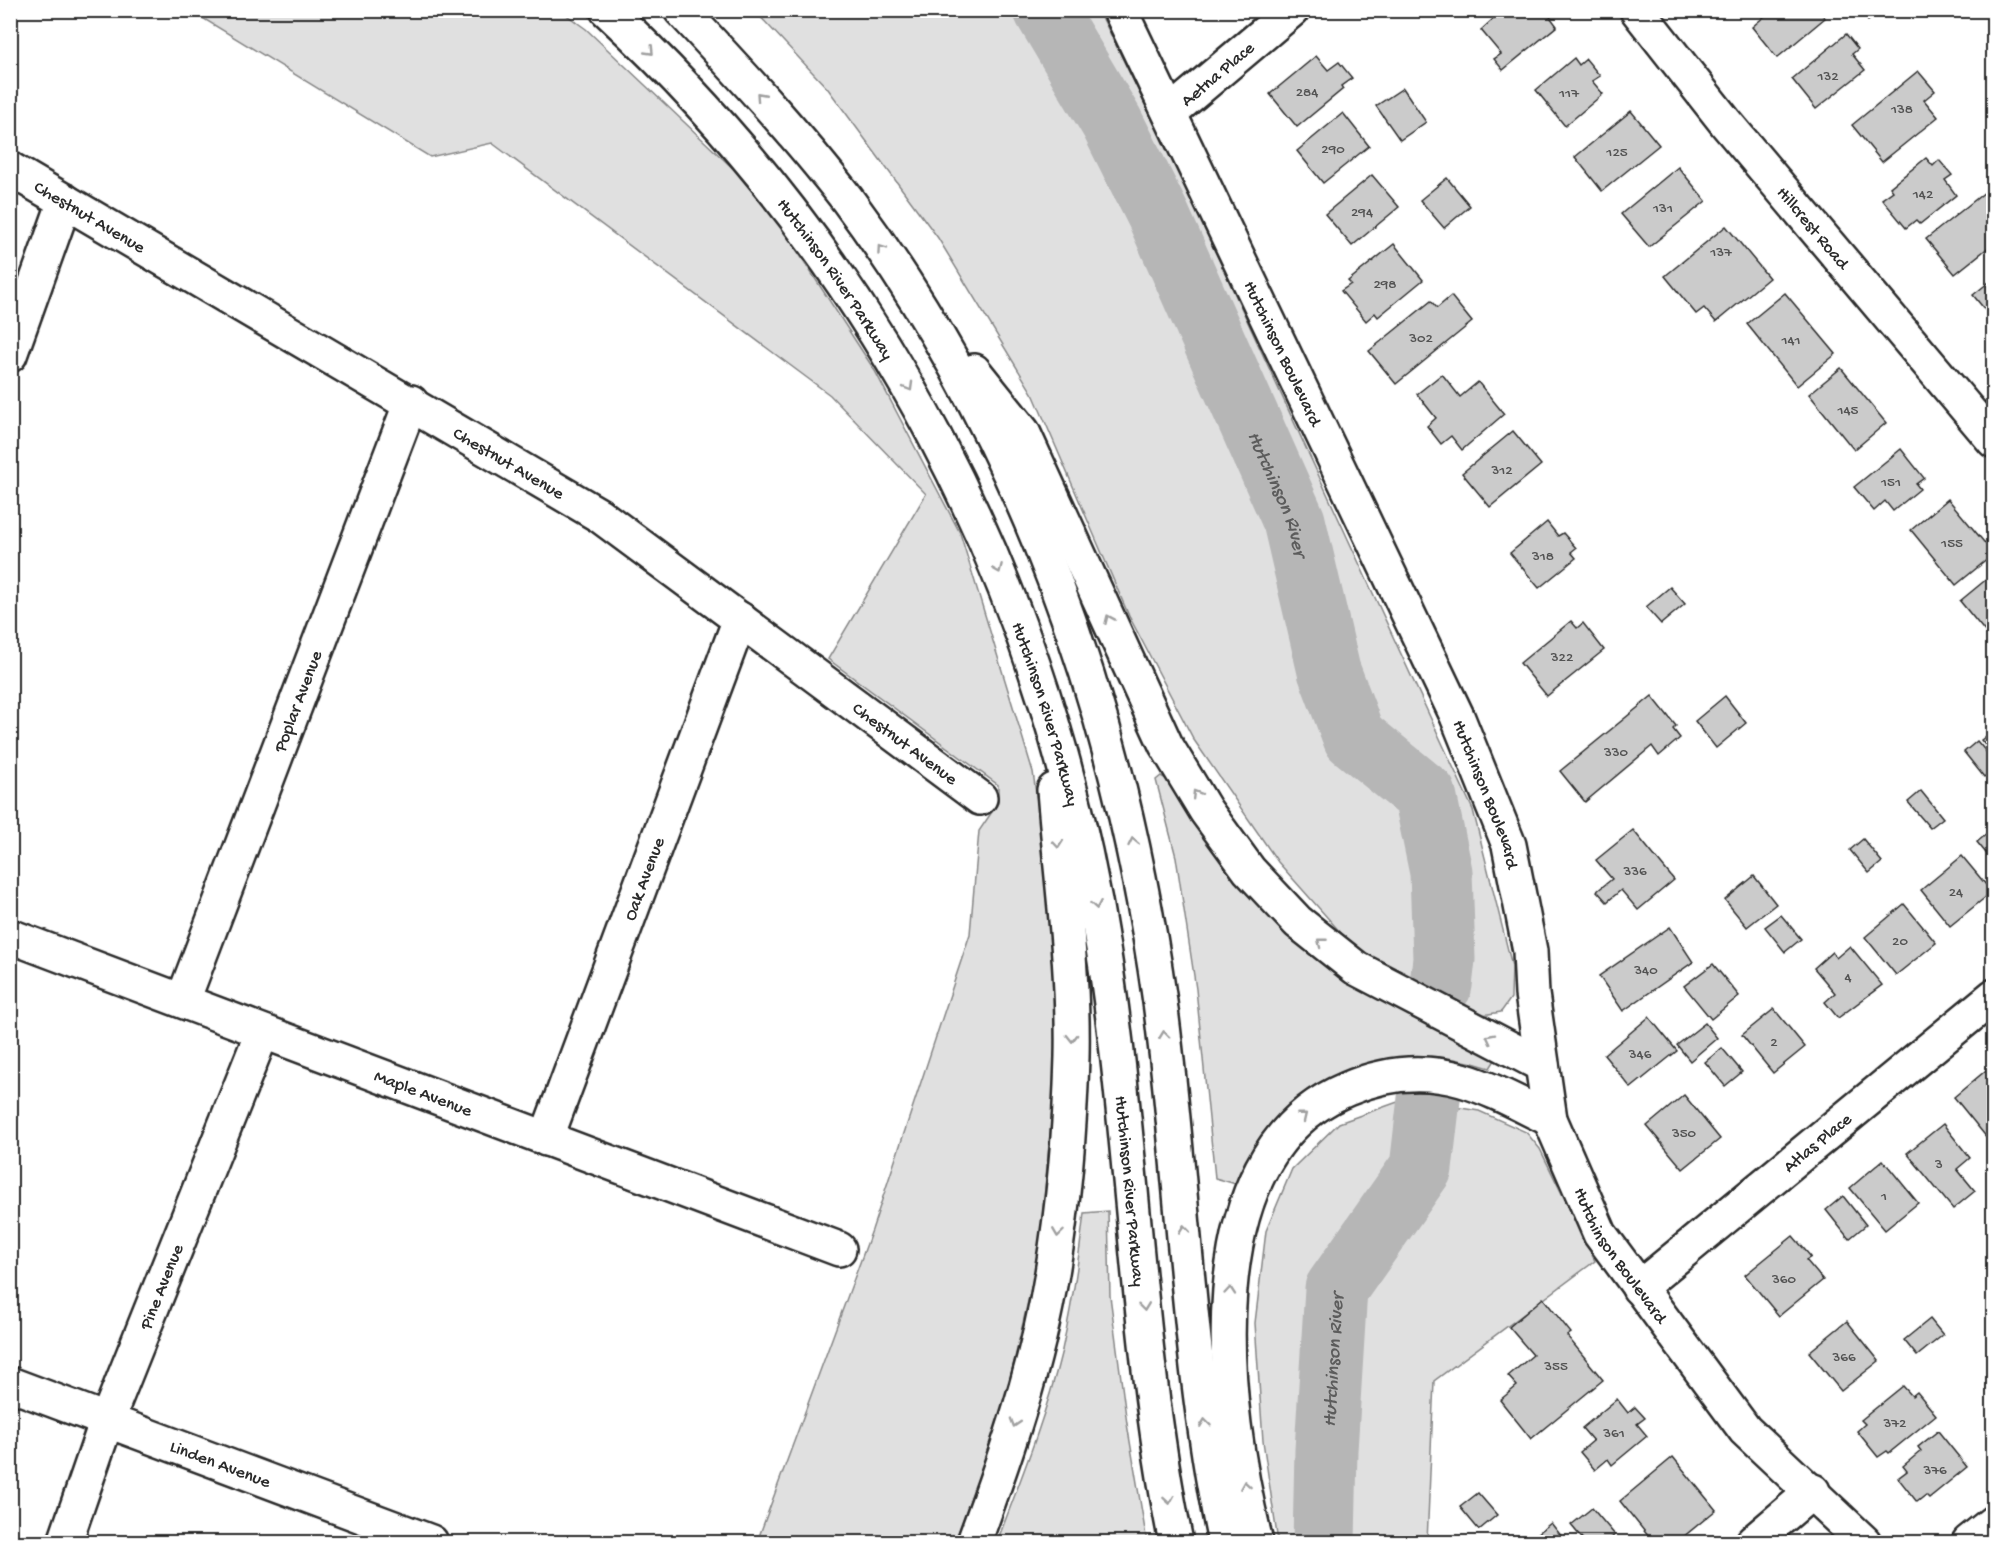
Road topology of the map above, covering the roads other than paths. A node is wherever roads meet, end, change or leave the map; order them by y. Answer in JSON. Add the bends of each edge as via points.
{"nodes":[{"id":1,"x":608,"y":10,"type":"edge"},
{"id":2,"x":681,"y":10,"type":"edge"},
{"id":3,"x":1120,"y":10,"type":"edge"},
{"id":4,"x":1292,"y":10,"type":"edge"},
{"id":5,"x":1637,"y":10,"type":"edge"},
{"id":6,"x":1171,"y":112,"type":"junction"},
{"id":7,"x":10,"y":169,"type":"edge"},
{"id":8,"x":65,"y":201,"type":"junction"},
{"id":9,"x":906,"y":287,"type":"junction"},
{"id":10,"x":10,"y":355,"type":"edge"},
{"id":11,"x":411,"y":402,"type":"junction"},
{"id":12,"x":1994,"y":441,"type":"edge"},
{"id":13,"x":740,"y":619,"type":"junction"},
{"id":14,"x":1046,"y":702,"type":"junction"},
{"id":15,"x":980,"y":798,"type":"dead end"},
{"id":16,"x":10,"y":936,"type":"edge"},
{"id":17,"x":1994,"y":996,"type":"edge"},
{"id":18,"x":183,"y":1000,"type":"junction"},
{"id":19,"x":262,"y":1033,"type":"junction"},
{"id":20,"x":1542,"y":1065,"type":"junction"},
{"id":21,"x":1550,"y":1119,"type":"junction"},
{"id":22,"x":546,"y":1139,"type":"junction"},
{"id":23,"x":839,"y":1249,"type":"dead end"},
{"id":24,"x":1639,"y":1288,"type":"junction"},
{"id":25,"x":10,"y":1384,"type":"edge"},
{"id":26,"x":107,"y":1420,"type":"junction"},
{"id":27,"x":1813,"y":1491,"type":"junction"},
{"id":28,"x":1994,"y":1522,"type":"edge"},
{"id":29,"x":65,"y":1542,"type":"edge"},
{"id":30,"x":431,"y":1542,"type":"edge"},
{"id":31,"x":974,"y":1542,"type":"edge"},
{"id":32,"x":1176,"y":1542,"type":"edge"},
{"id":33,"x":1225,"y":1542,"type":"edge"},
{"id":34,"x":1256,"y":1542,"type":"edge"},
{"id":35,"x":1753,"y":1542,"type":"edge"},
{"id":36,"x":1864,"y":1542,"type":"edge"},
{"id":37,"x":1969,"y":1542,"type":"edge"}],
"edges":[{"from":1,"to":14,"type":"main road","name":"Hutchinson River Parkway","one_way":true,"via":[[703,106],[768,182],[876,332],[931,426],[975,516],[1018,617]]},
{"from":9,"to":2,"type":"main road","one_way":true,"via":[[813,157]]},
{"from":3,"to":6,"type":"main road","name":"Hutchinson Boulevard"},
{"from":4,"to":6,"type":"main road","name":"Aetna Place"},
{"from":5,"to":12,"type":"main road","name":"Hillcrest Road","via":[[1726,123]]},
{"from":6,"to":20,"type":"main road","name":"Hutchinson Boulevard","via":[[1457,716],[1509,845],[1530,951]]},
{"from":7,"to":8,"type":"main road","name":"Chestnut Avenue"},
{"from":8,"to":10,"type":"main road"},
{"from":8,"to":11,"type":"main road","name":"Chestnut Avenue"},
{"from":20,"to":9,"type":"main road","one_way":true,"via":[[1356,968],[1312,935],[1249,870],[1206,811],[1166,745],[1023,432]]},
{"from":33,"to":9,"type":"main road","one_way":true,"via":[[1206,1430],[1154,962],[1138,865],[1113,759],[1069,618],[1020,498],[977,406]]},
{"from":11,"to":13,"type":"main road","name":"Chestnut Avenue","via":[[599,515]]},
{"from":11,"to":18,"type":"main road","name":"Poplar Avenue"},
{"from":13,"to":15,"type":"main road","name":"Chestnut Avenue"},
{"from":13,"to":22,"type":"main road","name":"Oak Avenue"},
{"from":14,"to":31,"type":"main road","one_way":true,"via":[[1069,965],[1072,1056],[1068,1130],[1052,1275],[1034,1358],[1002,1466]]},
{"from":14,"to":32,"type":"main road","name":"Hutchinson River Parkway","one_way":true,"via":[[1080,827],[1103,950],[1159,1437]]},
{"from":16,"to":18,"type":"main road","name":"Maple Avenue"},
{"from":17,"to":24,"type":"main road","name":"Atlas Place"},
{"from":18,"to":19,"type":"main road","name":"Maple Avenue"},
{"from":19,"to":22,"type":"main road","name":"Maple Avenue"},
{"from":19,"to":26,"type":"main road","name":"Pine Avenue"},
{"from":20,"to":21,"type":"main road","name":"Hutchinson Boulevard"},
{"from":21,"to":24,"type":"main road","name":"Hutchinson Boulevard","via":[[1600,1234]]},
{"from":34,"to":21,"type":"main road","one_way":true,"via":[[1232,1399],[1229,1300],[1233,1255],[1245,1203],[1275,1147],[1297,1121],[1328,1098],[1365,1081],[1401,1074],[1433,1074],[1461,1080]]},
{"from":22,"to":23,"type":"main road","name":"Maple Avenue"},
{"from":24,"to":27,"type":"main road","name":"Hutchinson Boulevard","via":[[1745,1430]]},
{"from":25,"to":26,"type":"main road","name":"Linden Avenue"},
{"from":26,"to":29,"type":"main road","name":"Pine Avenue"},
{"from":26,"to":30,"type":"main road","name":"Linden Avenue"},
{"from":27,"to":35,"type":"main road"},
{"from":27,"to":36,"type":"main road","name":"Hutchinson Boulevard"},
{"from":28,"to":37,"type":"main road"}]}
